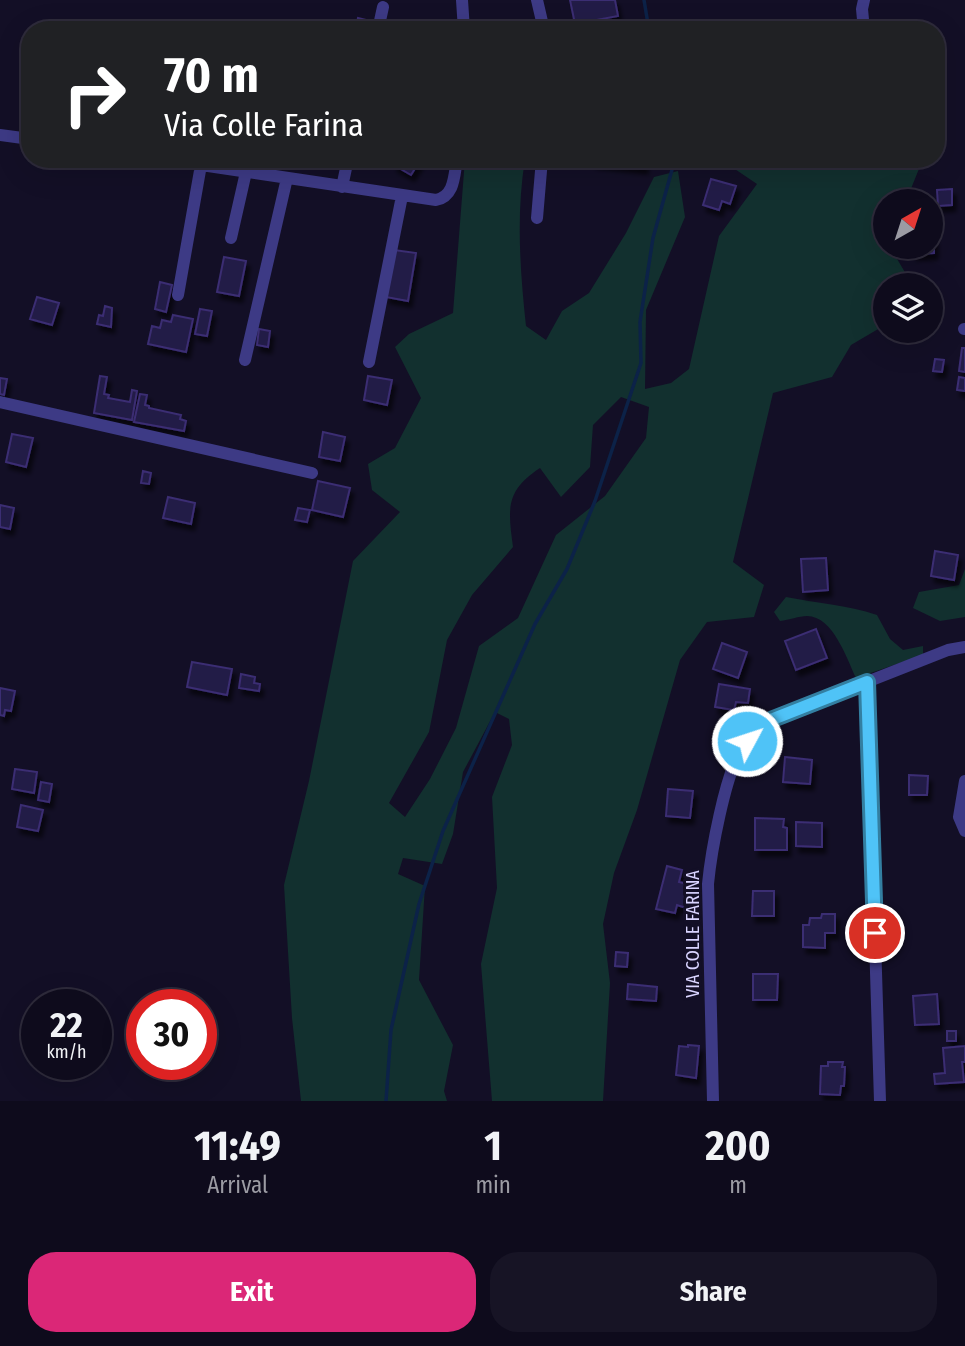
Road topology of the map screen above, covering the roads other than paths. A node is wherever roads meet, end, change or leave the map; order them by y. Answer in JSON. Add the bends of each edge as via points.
{"nodes":[{"id":1,"x":462,"y":0,"type":"edge"},
{"id":2,"x":537,"y":0,"type":"edge"},
{"id":3,"x":864,"y":0,"type":"edge"},
{"id":4,"x":383,"y":7,"type":"dead end"},
{"id":5,"x":380,"y":21,"type":"edge"},
{"id":6,"x":463,"y":21,"type":"edge"},
{"id":7,"x":542,"y":21,"type":"edge"},
{"id":8,"x":863,"y":21,"type":"edge"},
{"id":9,"x":0,"y":135,"type":"edge"},
{"id":10,"x":21,"y":138,"type":"edge"},
{"id":11,"x":200,"y":168,"type":"edge"},
{"id":12,"x":220,"y":168,"type":"edge"},
{"id":13,"x":346,"y":168,"type":"edge"},
{"id":14,"x":455,"y":168,"type":"edge"},
{"id":15,"x":541,"y":168,"type":"edge"},
{"id":16,"x":246,"y":172,"type":"junction"},
{"id":17,"x":287,"y":178,"type":"junction"},
{"id":18,"x":342,"y":187,"type":"junction"},
{"id":19,"x":402,"y":196,"type":"junction"},
{"id":20,"x":537,"y":218,"type":"dead end"},
{"id":21,"x":231,"y":238,"type":"dead end"},
{"id":22,"x":178,"y":295,"type":"dead end"},
{"id":23,"x":245,"y":360,"type":"dead end"},
{"id":24,"x":369,"y":362,"type":"dead end"},
{"id":25,"x":0,"y":402,"type":"edge"},
{"id":26,"x":312,"y":473,"type":"dead end"},
{"id":27,"x":965,"y":647,"type":"edge"},
{"id":28,"x":867,"y":682,"type":"junction"},
{"id":29,"x":965,"y":781,"type":"edge"},
{"id":30,"x":964,"y":830,"type":"edge"},
{"id":31,"x":713,"y":1101,"type":"edge"},
{"id":32,"x":880,"y":1101,"type":"edge"}],
"edges":[{"from":1,"to":6,"type":"street"},
{"from":2,"to":7,"type":"street"},
{"from":3,"to":8,"type":"street"},
{"from":4,"to":5,"type":"street"},
{"from":9,"to":10,"type":"street"},
{"from":11,"to":22,"type":"street"},
{"from":12,"to":16,"type":"street"},
{"from":13,"to":18,"type":"street"},
{"from":14,"to":19,"type":"street","via":[[446,197]]},
{"from":15,"to":20,"type":"street"},
{"from":16,"to":17,"type":"street"},
{"from":16,"to":21,"type":"street"},
{"from":17,"to":18,"type":"street"},
{"from":17,"to":23,"type":"street"},
{"from":18,"to":19,"type":"street"},
{"from":19,"to":24,"type":"street"},
{"from":25,"to":26,"type":"street"},
{"from":27,"to":28,"type":"street","name":"VIA COLLE FARINA"},
{"from":28,"to":31,"type":"street","name":"VIA COLLE FARINA","via":[[773,719],[747,741],[734,764],[708,884]]},
{"from":28,"to":32,"type":"street"},
{"from":29,"to":30,"type":"street","via":[[959,817]]}]}
